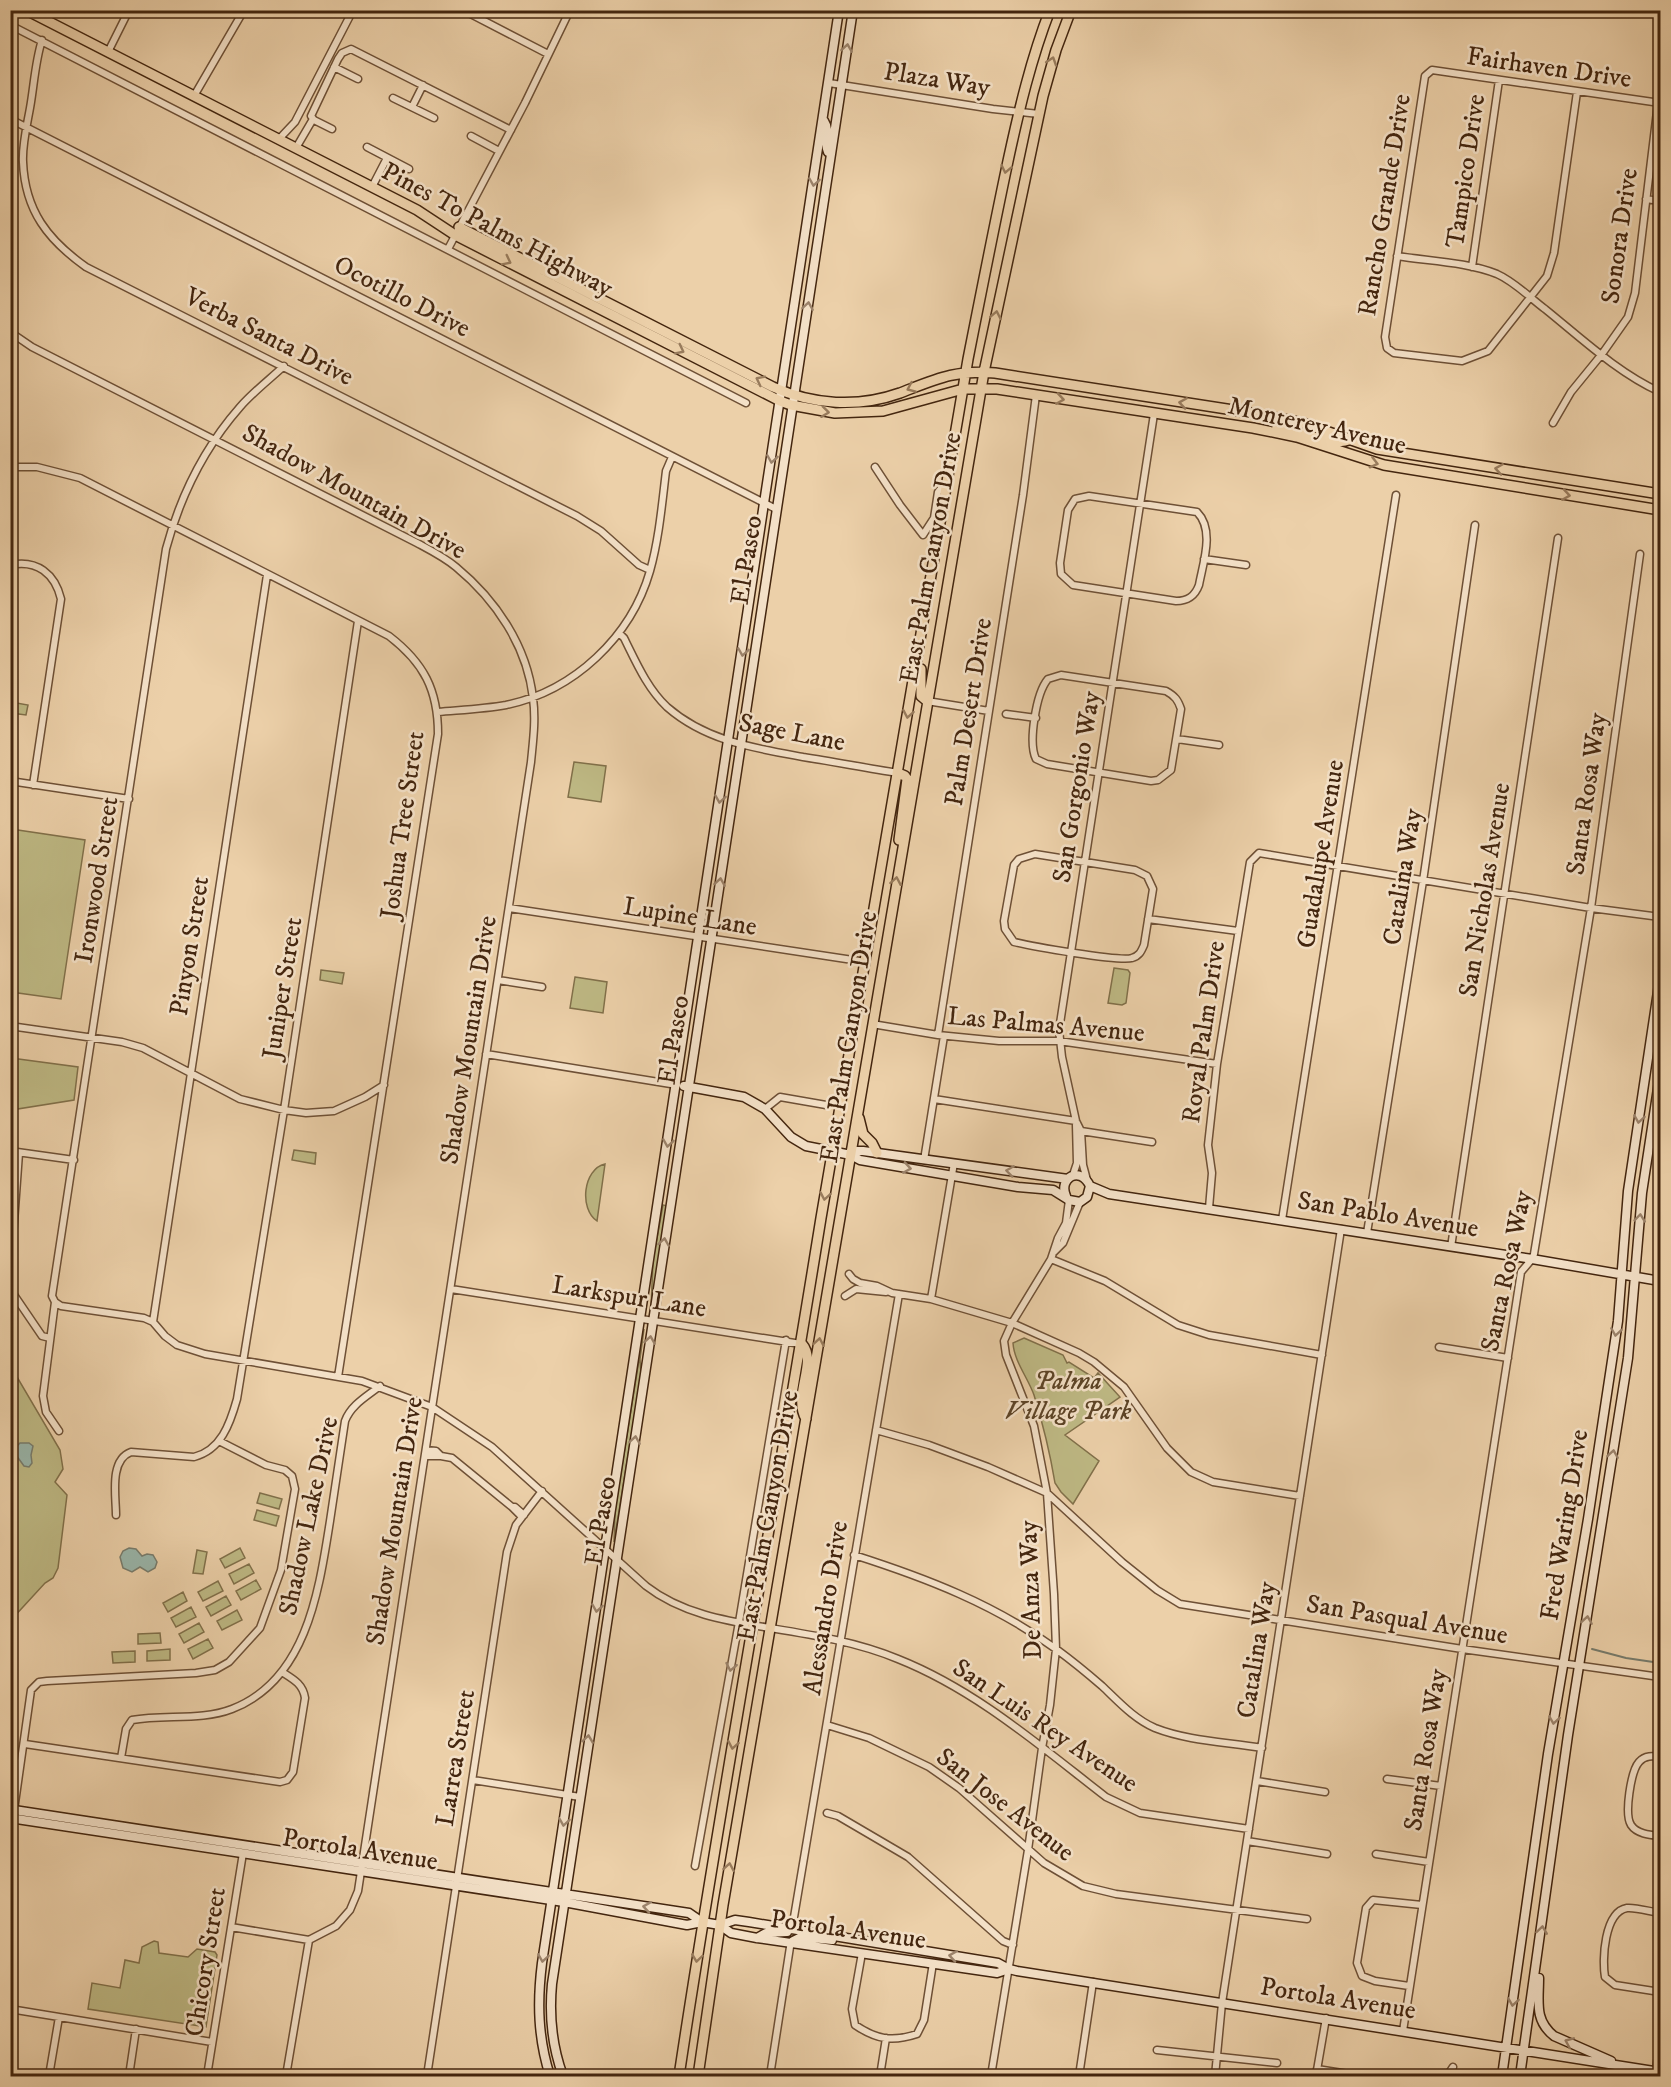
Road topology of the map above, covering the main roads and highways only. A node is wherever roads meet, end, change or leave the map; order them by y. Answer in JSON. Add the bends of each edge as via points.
{"nodes":[{"id":1,"x":26,"y":10,"type":"edge"},
{"id":2,"x":1050,"y":10,"type":"edge"},
{"id":3,"x":1071,"y":10,"type":"edge"},
{"id":4,"x":457,"y":231,"type":"junction"},
{"id":5,"x":984,"y":372,"type":"junction"},
{"id":6,"x":965,"y":373,"type":"junction"},
{"id":7,"x":963,"y":389,"type":"junction"},
{"id":8,"x":981,"y":389,"type":"junction"},
{"id":9,"x":789,"y":398,"type":"junction"},
{"id":10,"x":1253,"y":428,"type":"junction"},
{"id":11,"x":1349,"y":440,"type":"junction"},
{"id":12,"x":1444,"y":460,"type":"junction"},
{"id":13,"x":1407,"y":469,"type":"junction"},
{"id":14,"x":1660,"y":494,"type":"edge"},
{"id":15,"x":1660,"y":510,"type":"edge"},
{"id":16,"x":921,"y":640,"type":"junction"},
{"id":17,"x":927,"y":701,"type":"junction"},
{"id":18,"x":898,"y":773,"type":"junction"},
{"id":19,"x":901,"y":854,"type":"junction"},
{"id":20,"x":858,"y":1115,"type":"junction"},
{"id":21,"x":877,"y":1153,"type":"road end"},
{"id":22,"x":802,"y":1344,"type":"junction"},
{"id":23,"x":806,"y":1419,"type":"junction"},
{"id":24,"x":679,"y":2076,"type":"edge"},
{"id":25,"x":698,"y":2076,"type":"edge"}],
"edges":[{"from":1,"to":4,"type":"main road","name":"Pines To Palms Highway"},
{"from":2,"to":6,"type":"main road","name":"East Palm Canyon Drive","one_way":true,"via":[[1029,69]]},
{"from":5,"to":3,"type":"main road","name":"East Palm Canyon Drive","one_way":true,"via":[[1039,114]]},
{"from":9,"to":4,"type":"main road","name":"Pines To Palms Highway","one_way":true},
{"from":4,"to":9,"type":"main road","name":"Pines To Palms Highway","one_way":true,"via":[[780,401]]},
{"from":5,"to":6,"type":"main road","name":"Monterey Avenue"},
{"from":5,"to":8,"type":"main road","name":"East Palm Canyon Drive"},
{"from":11,"to":5,"type":"main road","name":"Monterey Avenue","one_way":true,"via":[[1303,423],[1246,412]]},
{"from":6,"to":7,"type":"main road","name":"East Palm Canyon Drive"},
{"from":6,"to":9,"type":"main road","name":"Pines To Palms Highway","one_way":true,"via":[[940,377],[867,401]]},
{"from":7,"to":8,"type":"main road","name":"Monterey Avenue"},
{"from":9,"to":7,"type":"main road","name":"Pines To Palms Highway","one_way":true,"via":[[835,413],[883,411]]},
{"from":7,"to":16,"type":"main road","name":"East Palm Canyon Drive"},
{"from":8,"to":10,"type":"main road","name":"Monterey Avenue","one_way":true},
{"from":8,"to":17,"type":"main road","name":"East Palm Canyon Drive"},
{"from":10,"to":11,"type":"main road","via":[[1287,429],[1332,442]]},
{"from":10,"to":13,"type":"main road","name":"Monterey Avenue","one_way":true},
{"from":11,"to":12,"type":"main road","name":"Monterey Avenue","via":[[1377,449]]},
{"from":12,"to":13,"type":"main road","via":[[1439,464],[1416,462]]},
{"from":14,"to":12,"type":"main road","name":"Monterey Avenue","one_way":true},
{"from":13,"to":15,"type":"main road","name":"Monterey Avenue","one_way":true},
{"from":16,"to":17,"type":"main road","via":[[920,692]]},
{"from":16,"to":18,"type":"main road","name":"East Palm Canyon Drive","one_way":true},
{"from":17,"to":19,"type":"main road","name":"East Palm Canyon Drive"},
{"from":18,"to":19,"type":"main road","via":[[907,779],[899,829]]},
{"from":18,"to":22,"type":"main road","name":"East Palm Canyon Drive","one_way":true},
{"from":20,"to":19,"type":"main road","name":"East Palm Canyon Drive","one_way":true},
{"from":20,"to":21,"type":"main road","via":[[863,1134]]},
{"from":23,"to":20,"type":"main road","name":"East Palm Canyon Drive","one_way":true},
{"from":22,"to":23,"type":"main road","via":[[808,1357],[800,1409]]},
{"from":22,"to":24,"type":"main road","name":"East Palm Canyon Drive","one_way":true},
{"from":25,"to":23,"type":"main road","name":"East Palm Canyon Drive","one_way":true}]}
